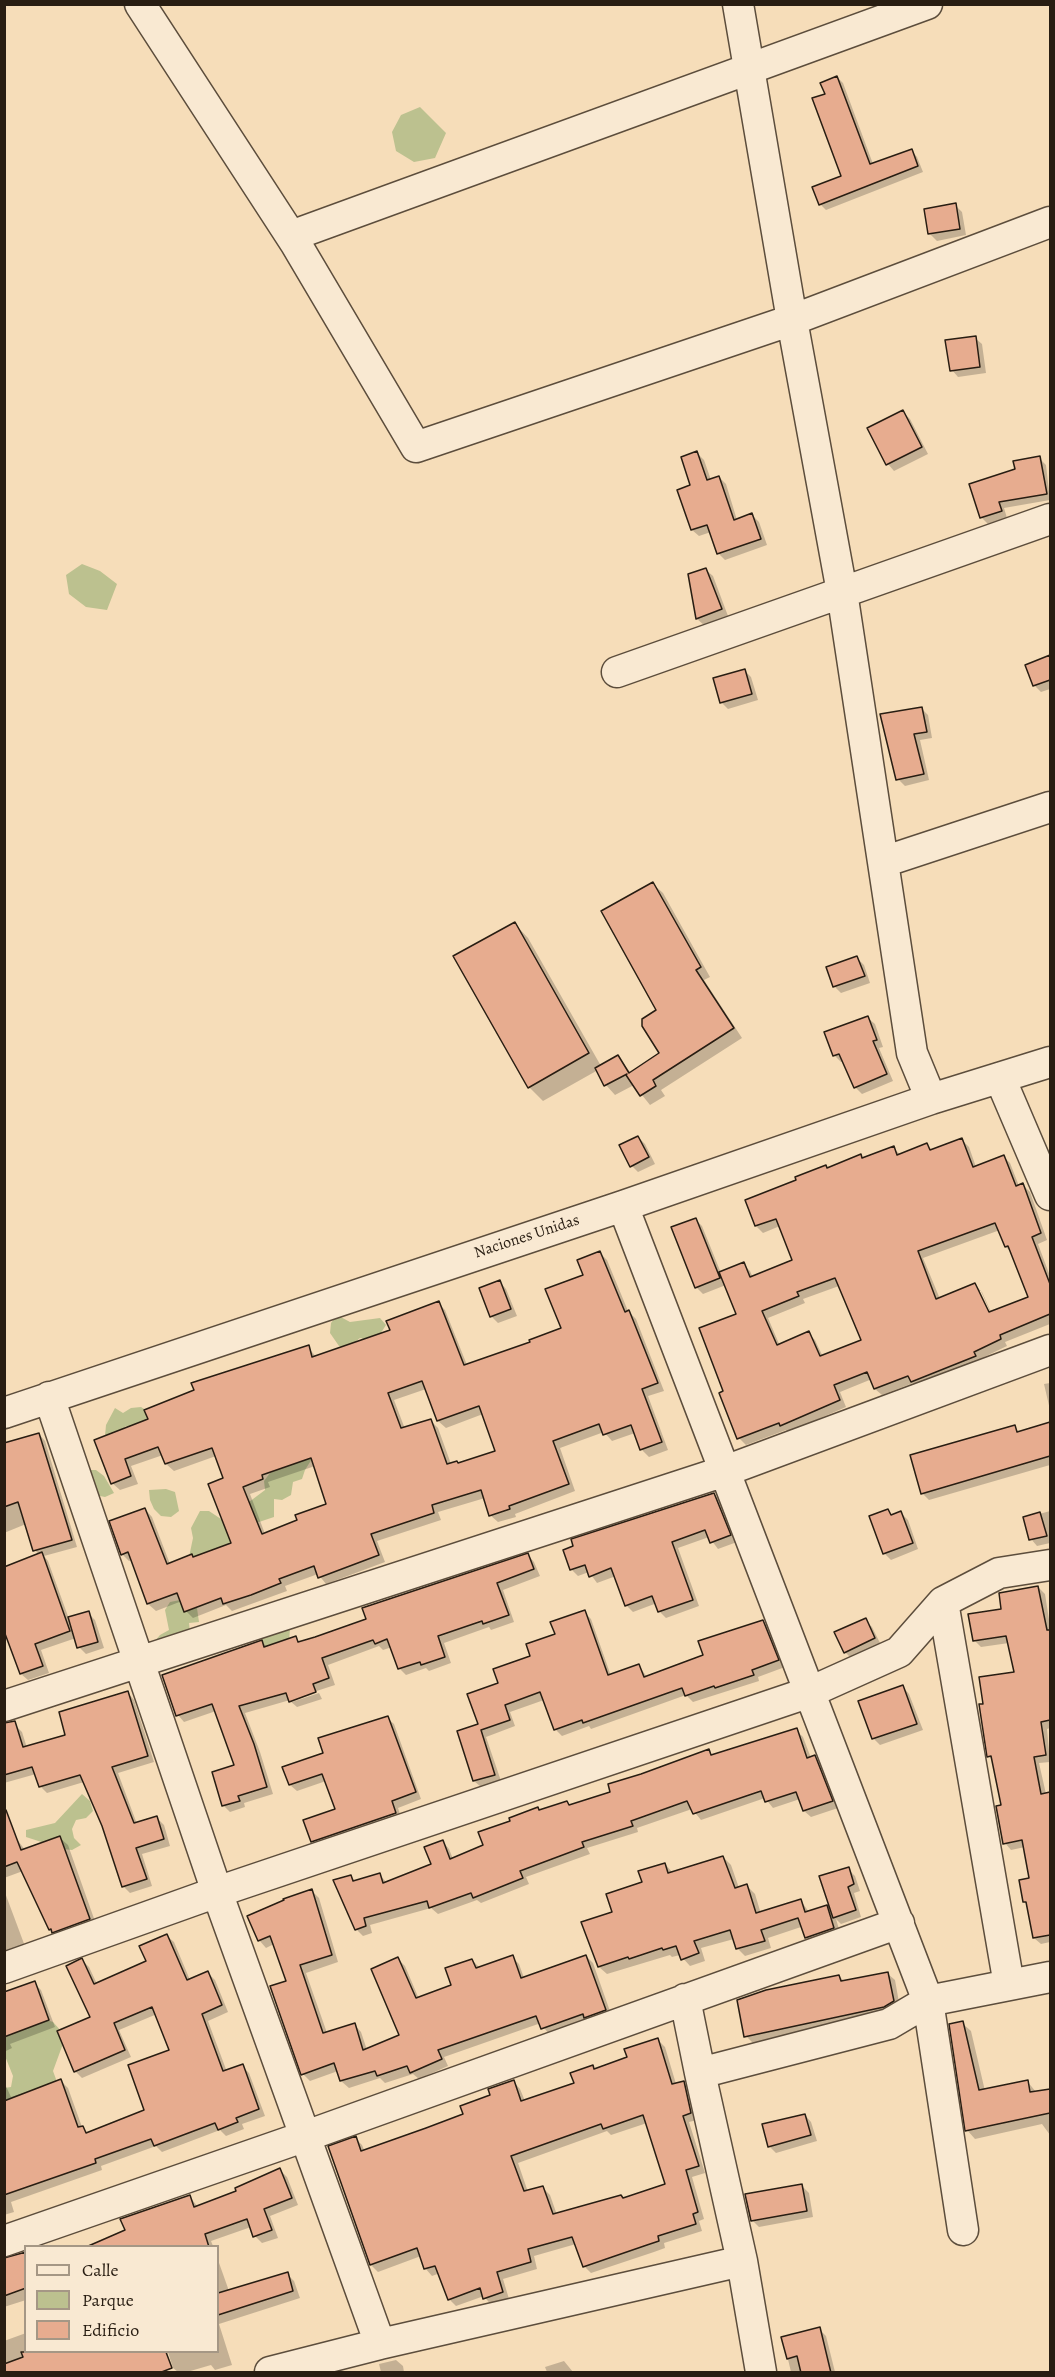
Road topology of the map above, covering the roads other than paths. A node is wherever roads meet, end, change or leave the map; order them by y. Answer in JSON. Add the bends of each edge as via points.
{"nodes":[{"id":1,"x":140,"y":4,"type":"edge"},
{"id":2,"x":738,"y":4,"type":"edge"},
{"id":3,"x":927,"y":4,"type":"edge"},
{"id":4,"x":749,"y":69,"type":"junction"},
{"id":5,"x":1050,"y":222,"type":"edge"},
{"id":6,"x":291,"y":236,"type":"junction"},
{"id":7,"x":792,"y":320,"type":"junction"},
{"id":8,"x":1050,"y":519,"type":"edge"},
{"id":9,"x":842,"y":592,"type":"junction"},
{"id":10,"x":617,"y":672,"type":"dead end"},
{"id":11,"x":1050,"y":807,"type":"edge"},
{"id":12,"x":883,"y":862,"type":"junction"},
{"id":13,"x":1050,"y":1062,"type":"edge"},
{"id":14,"x":1000,"y":1078,"type":"junction"},
{"id":15,"x":931,"y":1099,"type":"junction"},
{"id":16,"x":1050,"y":1195,"type":"edge"},
{"id":17,"x":623,"y":1206,"type":"junction"},
{"id":18,"x":1050,"y":1350,"type":"edge"},
{"id":19,"x":49,"y":1397,"type":"junction"},
{"id":20,"x":4,"y":1413,"type":"edge"},
{"id":21,"x":725,"y":1470,"type":"junction"},
{"id":22,"x":1050,"y":1565,"type":"edge"},
{"id":23,"x":943,"y":1602,"type":"junction"},
{"id":24,"x":138,"y":1663,"type":"junction"},
{"id":25,"x":810,"y":1692,"type":"junction"},
{"id":26,"x":4,"y":1706,"type":"edge"},
{"id":27,"x":217,"y":1892,"type":"junction"},
{"id":28,"x":899,"y":1923,"type":"junction"},
{"id":29,"x":4,"y":1968,"type":"edge"},
{"id":30,"x":1050,"y":1977,"type":"edge"},
{"id":31,"x":1009,"y":1985,"type":"junction"},
{"id":32,"x":686,"y":1999,"type":"junction"},
{"id":33,"x":928,"y":2001,"type":"junction"},
{"id":34,"x":700,"y":2073,"type":"junction"},
{"id":35,"x":306,"y":2136,"type":"junction"},
{"id":36,"x":963,"y":2230,"type":"dead end"},
{"id":37,"x":4,"y":2241,"type":"edge"},
{"id":38,"x":742,"y":2261,"type":"junction"},
{"id":39,"x":380,"y":2344,"type":"junction"},
{"id":40,"x":270,"y":2373,"type":"edge"},
{"id":41,"x":761,"y":2373,"type":"edge"}],
"edges":[{"from":1,"to":6,"type":"street"},
{"from":2,"to":4,"type":"street"},
{"from":3,"to":4,"type":"street"},
{"from":4,"to":6,"type":"street"},
{"from":4,"to":7,"type":"street"},
{"from":5,"to":7,"type":"street"},
{"from":6,"to":7,"type":"street","via":[[416,447]]},
{"from":7,"to":9,"type":"street"},
{"from":8,"to":9,"type":"street"},
{"from":9,"to":10,"type":"street"},
{"from":9,"to":12,"type":"street"},
{"from":11,"to":12,"type":"street"},
{"from":12,"to":15,"type":"street","via":[[912,1053]]},
{"from":13,"to":14,"type":"street","name":"Naciones Unidas"},
{"from":14,"to":15,"type":"street","name":"Naciones Unidas"},
{"from":14,"to":16,"type":"street"},
{"from":15,"to":17,"type":"street","name":"Naciones Unidas"},
{"from":17,"to":19,"type":"street","name":"Naciones Unidas"},
{"from":17,"to":21,"type":"street"},
{"from":18,"to":21,"type":"street"},
{"from":19,"to":20,"type":"street","name":"Naciones Unidas"},
{"from":19,"to":24,"type":"street"},
{"from":21,"to":24,"type":"street"},
{"from":21,"to":25,"type":"street"},
{"from":22,"to":23,"type":"street","via":[[999,1573]]},
{"from":23,"to":25,"type":"street","via":[[899,1652]]},
{"from":23,"to":31,"type":"street"},
{"from":24,"to":26,"type":"street"},
{"from":24,"to":27,"type":"street"},
{"from":25,"to":27,"type":"street"},
{"from":25,"to":28,"type":"street"},
{"from":27,"to":29,"type":"street"},
{"from":27,"to":35,"type":"street"},
{"from":28,"to":32,"type":"street"},
{"from":28,"to":33,"type":"street"},
{"from":30,"to":31,"type":"street"},
{"from":31,"to":33,"type":"street"},
{"from":32,"to":34,"type":"street"},
{"from":32,"to":35,"type":"street"},
{"from":33,"to":34,"type":"street","via":[[889,2024]]},
{"from":33,"to":36,"type":"street"},
{"from":34,"to":38,"type":"street"},
{"from":35,"to":37,"type":"street"},
{"from":35,"to":39,"type":"street"},
{"from":38,"to":39,"type":"street"},
{"from":38,"to":41,"type":"street"},
{"from":39,"to":40,"type":"street"}]}
